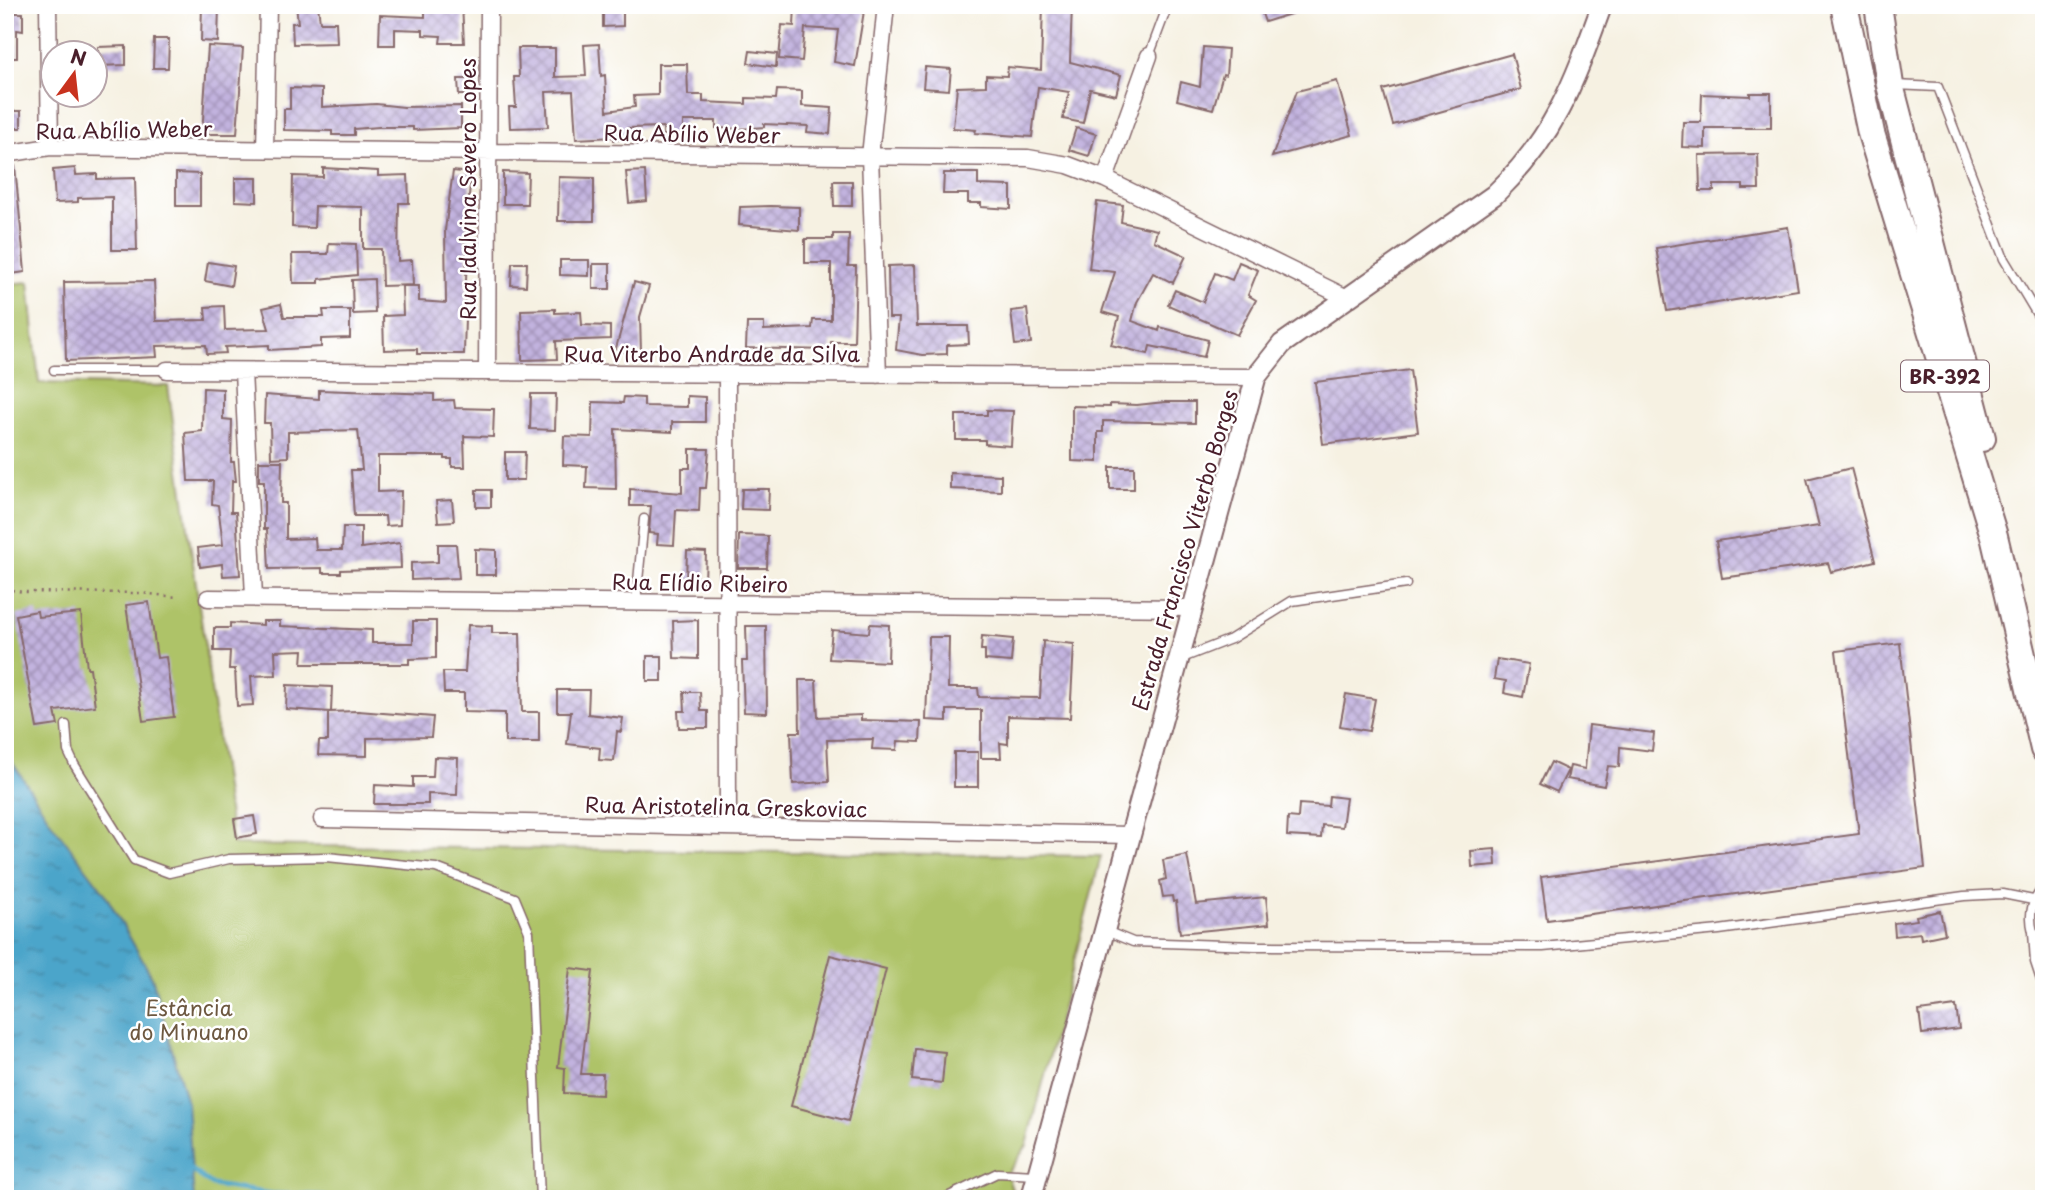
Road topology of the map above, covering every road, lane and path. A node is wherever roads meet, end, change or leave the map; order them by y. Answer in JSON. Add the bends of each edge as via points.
{"nodes":[{"id":1,"x":48,"y":5,"type":"edge"},
{"id":2,"x":268,"y":5,"type":"edge"},
{"id":3,"x":489,"y":5,"type":"edge"},
{"id":4,"x":886,"y":5,"type":"edge"},
{"id":5,"x":1168,"y":5,"type":"edge"},
{"id":6,"x":1602,"y":5,"type":"edge"},
{"id":7,"x":1844,"y":5,"type":"edge"},
{"id":8,"x":1878,"y":5,"type":"edge"},
{"id":9,"x":1149,"y":56,"type":"joint"},
{"id":10,"x":1890,"y":85,"type":"junction"},
{"id":11,"x":50,"y":147,"type":"junction"},
{"id":12,"x":265,"y":149,"type":"junction"},
{"id":13,"x":488,"y":152,"type":"junction"},
{"id":14,"x":5,"y":154,"type":"edge"},
{"id":15,"x":870,"y":156,"type":"junction"},
{"id":16,"x":1105,"y":179,"type":"junction"},
{"id":17,"x":1347,"y":298,"type":"junction"},
{"id":18,"x":2044,"y":326,"type":"edge"},
{"id":19,"x":54,"y":370,"type":"dead end"},
{"id":20,"x":167,"y":370,"type":"joint"},
{"id":21,"x":243,"y":371,"type":"junction"},
{"id":22,"x":487,"y":372,"type":"junction"},
{"id":23,"x":727,"y":374,"type":"junction"},
{"id":24,"x":878,"y":375,"type":"junction"},
{"id":25,"x":1256,"y":377,"type":"junction"},
{"id":26,"x":644,"y":519,"type":"dead end"},
{"id":27,"x":1406,"y":584,"type":"dead end"},
{"id":28,"x":5,"y":589,"type":"edge"},
{"id":29,"x":176,"y":597,"type":"dead end"},
{"id":30,"x":254,"y":597,"type":"junction"},
{"id":31,"x":208,"y":598,"type":"dead end"},
{"id":32,"x":636,"y":602,"type":"junction"},
{"id":33,"x":728,"y":603,"type":"junction"},
{"id":34,"x":1192,"y":608,"type":"junction"},
{"id":35,"x":1177,"y":660,"type":"junction"},
{"id":36,"x":2044,"y":684,"type":"edge"},
{"id":37,"x":66,"y":725,"type":"dead end"},
{"id":38,"x":2044,"y":749,"type":"edge"},
{"id":39,"x":322,"y":819,"type":"dead end"},
{"id":40,"x":728,"y":827,"type":"junction"},
{"id":41,"x":1129,"y":835,"type":"junction"},
{"id":42,"x":2044,"y":886,"type":"edge"},
{"id":43,"x":2033,"y":900,"type":"junction"},
{"id":44,"x":1104,"y":930,"type":"junction"},
{"id":45,"x":2033,"y":932,"type":"junction"},
{"id":46,"x":2044,"y":937,"type":"edge"},
{"id":47,"x":2044,"y":989,"type":"edge"},
{"id":48,"x":1037,"y":1175,"type":"junction"},
{"id":49,"x":540,"y":1199,"type":"edge"},
{"id":50,"x":943,"y":1199,"type":"edge"},
{"id":51,"x":1031,"y":1199,"type":"edge"}],
"edges":[{"from":1,"to":11,"type":"street"},
{"from":2,"to":12,"type":"street"},
{"from":3,"to":13,"type":"street","name":"Rua Idalvina Severo Lopes"},
{"from":4,"to":15,"type":"street"},
{"from":5,"to":9,"type":"lane"},
{"from":6,"to":17,"type":"street","name":"Estrada Francisco Viterbo Borges","via":[[1562,108],[1524,167],[1494,195]]},
{"from":7,"to":38,"type":"highway","number":"BR-392","via":[[1871,132],[1994,536]]},
{"from":8,"to":10,"type":"highway","name":"BR-392"},
{"from":9,"to":16,"type":"street"},
{"from":10,"to":18,"type":"lane","via":[[1938,87],[2004,259]]},
{"from":10,"to":36,"type":"highway","name":"BR-392"},
{"from":11,"to":12,"type":"street","name":"Rua Abílio Weber"},
{"from":11,"to":14,"type":"street","name":"Rua Abílio Weber"},
{"from":12,"to":13,"type":"street","name":"Rua Abílio Weber"},
{"from":13,"to":15,"type":"street","name":"Rua Abílio Weber"},
{"from":13,"to":22,"type":"street","name":"Rua Idalvina Severo Lopes"},
{"from":15,"to":16,"type":"street","name":"Rua Abílio Weber","via":[[1028,158],[1068,165]]},
{"from":15,"to":24,"type":"street"},
{"from":16,"to":17,"type":"street","name":"Rua Abílio Weber"},
{"from":17,"to":25,"type":"street","name":"Estrada Francisco Viterbo Borges","via":[[1282,344]]},
{"from":19,"to":20,"type":"lane"},
{"from":20,"to":21,"type":"street","name":"Rua Viterbo Andrade da Silva"},
{"from":21,"to":22,"type":"street","name":"Rua Viterbo Andrade da Silva"},
{"from":21,"to":30,"type":"street"},
{"from":22,"to":23,"type":"street","name":"Rua Viterbo Andrade da Silva"},
{"from":23,"to":24,"type":"street","name":"Rua Viterbo Andrade da Silva"},
{"from":23,"to":33,"type":"street"},
{"from":24,"to":25,"type":"street","name":"Rua Viterbo Andrade da Silva"},
{"from":25,"to":34,"type":"street","name":"Estrada Francisco Viterbo Borges"},
{"from":26,"to":32,"type":"lane"},
{"from":27,"to":35,"type":"lane","via":[[1292,601],[1231,639]]},
{"from":28,"to":29,"type":"path"},
{"from":30,"to":31,"type":"street","name":"Rua Elídio Ribeiro"},
{"from":30,"to":32,"type":"street","name":"Rua Elídio Ribeiro"},
{"from":32,"to":33,"type":"street","name":"Rua Elídio Ribeiro"},
{"from":33,"to":34,"type":"street","name":"Rua Elídio Ribeiro"},
{"from":33,"to":40,"type":"street"},
{"from":34,"to":35,"type":"street","name":"Estrada Francisco Viterbo Borges"},
{"from":35,"to":41,"type":"street","name":"Estrada Francisco Viterbo Borges"},
{"from":37,"to":49,"type":"lane","via":[[74,764],[134,860],[169,873],[241,859],[327,857],[436,868],[515,898],[529,932]]},
{"from":39,"to":40,"type":"street","name":"Rua Aristotelina Greskoviac"},
{"from":40,"to":41,"type":"street","name":"Rua Aristotelina Greskoviac"},
{"from":41,"to":44,"type":"street","name":"Estrada Francisco Viterbo Borges"},
{"from":42,"to":43,"type":"lane"},
{"from":43,"to":44,"type":"lane","via":[[2003,894],[1964,896],[1718,930],[1543,947],[1354,949],[1133,942]]},
{"from":43,"to":45,"type":"lane","via":[[2029,919]]},
{"from":44,"to":48,"type":"street","name":"Estrada Francisco Viterbo Borges"},
{"from":45,"to":46,"type":"lane"},
{"from":45,"to":47,"type":"lane","via":[[2035,962]]},
{"from":48,"to":50,"type":"lane","via":[[997,1173]]},
{"from":48,"to":51,"type":"street","name":"Estrada Francisco Viterbo Borges"}]}
